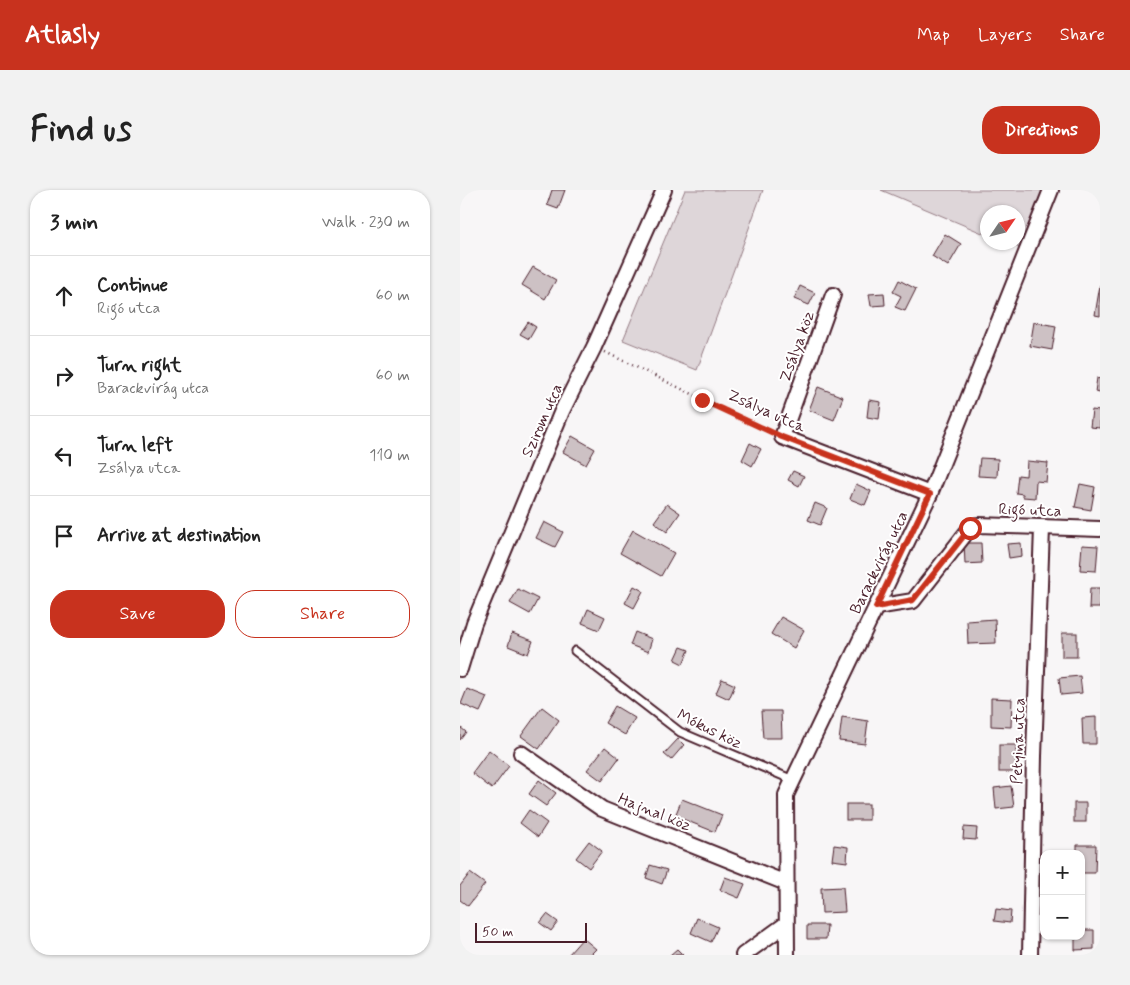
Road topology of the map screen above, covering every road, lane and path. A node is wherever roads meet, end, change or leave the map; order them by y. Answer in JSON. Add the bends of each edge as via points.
{"nodes":[{"id":1,"x":664,"y":190,"type":"edge"},
{"id":2,"x":1051,"y":190,"type":"edge"},
{"id":3,"x":833,"y":295,"type":"dead end"},
{"id":4,"x":594,"y":347,"type":"junction"},
{"id":5,"x":782,"y":437,"type":"junction"},
{"id":6,"x":930,"y":494,"type":"junction"},
{"id":7,"x":1042,"y":528,"type":"junction"},
{"id":8,"x":1100,"y":529,"type":"edge"},
{"id":9,"x":876,"y":607,"type":"junction"},
{"id":10,"x":575,"y":651,"type":"dead end"},
{"id":11,"x":460,"y":669,"type":"edge"},
{"id":12,"x":521,"y":753,"type":"dead end"},
{"id":13,"x":793,"y":780,"type":"junction"},
{"id":14,"x":786,"y":884,"type":"junction"},
{"id":15,"x":786,"y":924,"type":"junction"},
{"id":16,"x":743,"y":955,"type":"edge"},
{"id":17,"x":787,"y":955,"type":"edge"},
{"id":18,"x":1030,"y":955,"type":"edge"}],
"edges":[{"from":1,"to":4,"type":"street","name":"Szirom utca"},
{"from":2,"to":6,"type":"street","name":"Barackvirág utca"},
{"from":3,"to":5,"type":"street","name":"Zsálya köz"},
{"from":4,"to":5,"type":"path","name":"Zsálya utca"},
{"from":4,"to":11,"type":"street","name":"Szirom utca","via":[[562,411],[474,624]]},
{"from":5,"to":6,"type":"street","name":"Zsálya utca"},
{"from":6,"to":9,"type":"street","name":"Barackvirág utca"},
{"from":7,"to":8,"type":"street","name":"Rigó utca"},
{"from":7,"to":9,"type":"street","name":"Rigó utca","via":[[978,525],[970,528],[913,600]]},
{"from":7,"to":18,"type":"street","name":"Petyina utca"},
{"from":9,"to":13,"type":"street","name":"Barackvirág utca"},
{"from":10,"to":13,"type":"lane","name":"Mókus köz","via":[[680,732]]},
{"from":12,"to":14,"type":"street","name":"Hajnal köz","via":[[602,809]]},
{"from":13,"to":14,"type":"street","name":"Barackvirág utca","via":[[786,795]]},
{"from":14,"to":15,"type":"street","name":"Barackvirág utca"},
{"from":15,"to":16,"type":"street"},
{"from":15,"to":17,"type":"street","name":"Barackvirág utca"}]}
